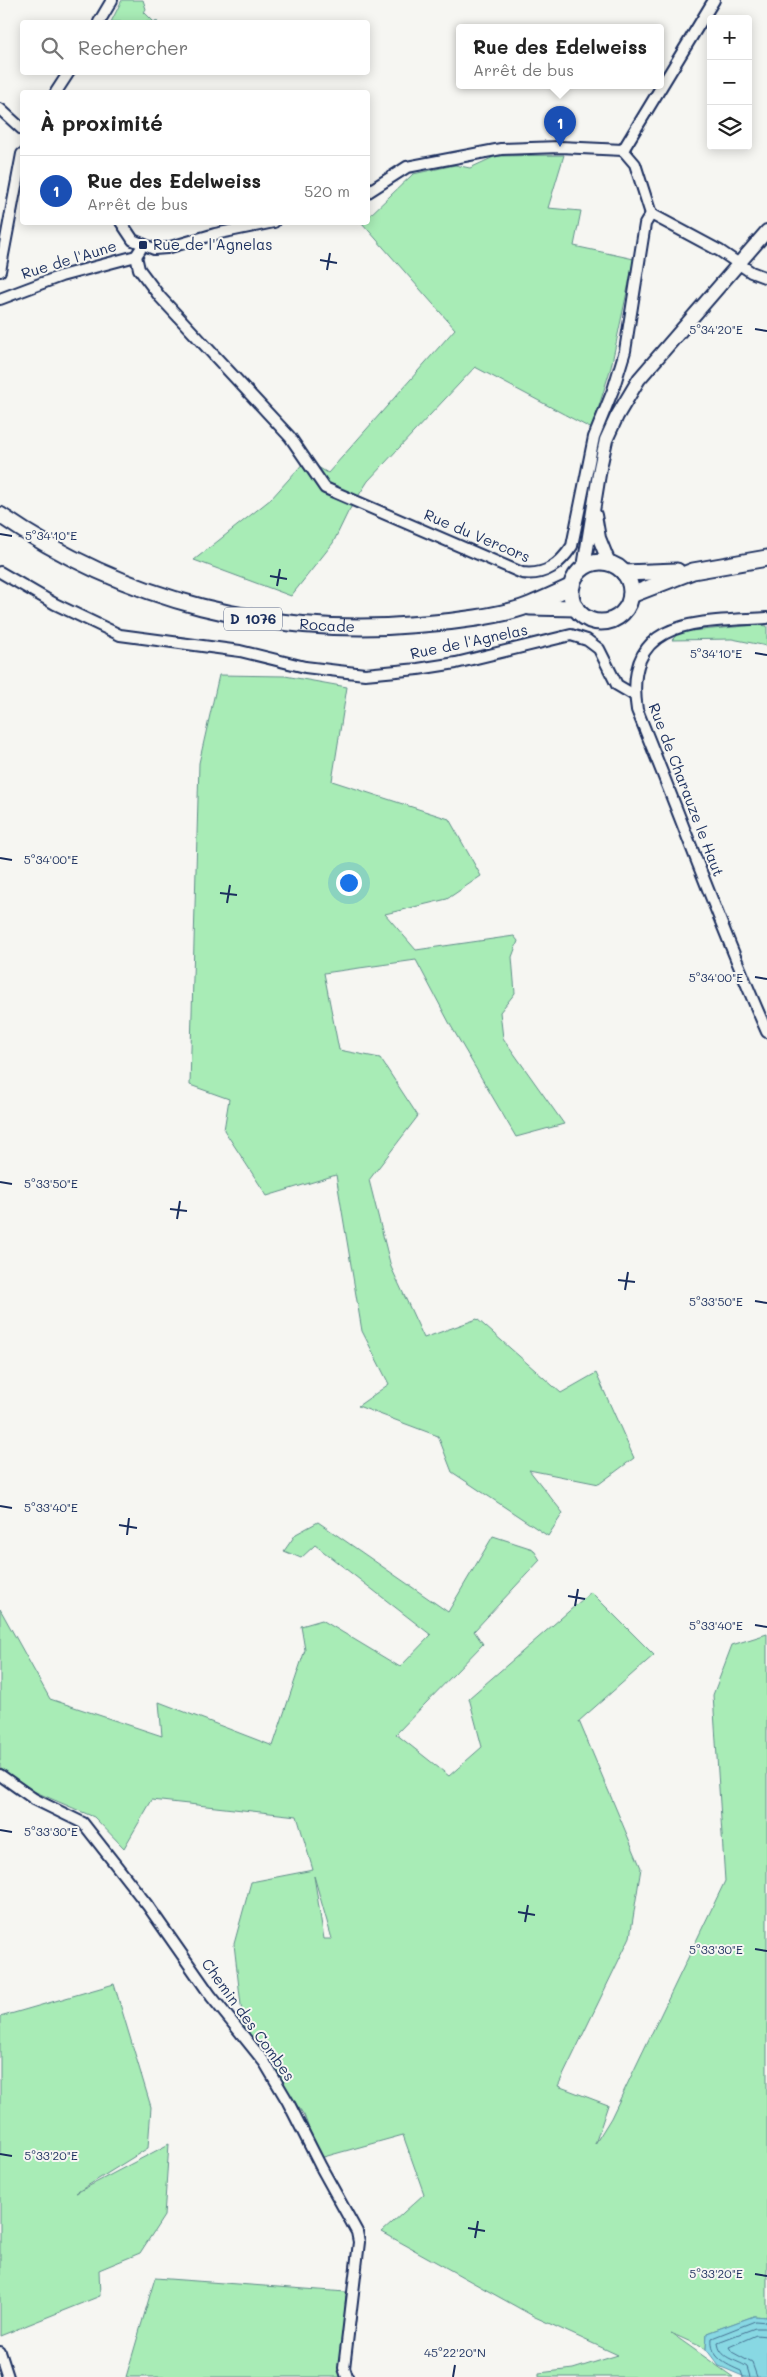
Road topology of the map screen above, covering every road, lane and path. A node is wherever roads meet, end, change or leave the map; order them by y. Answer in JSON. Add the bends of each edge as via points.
{"nodes":[{"id":1,"x":112,"y":0,"type":"edge"},
{"id":2,"x":714,"y":0,"type":"edge"},
{"id":3,"x":100,"y":20,"type":"edge"},
{"id":4,"x":67,"y":75,"type":"edge"},
{"id":5,"x":664,"y":82,"type":"edge"},
{"id":6,"x":660,"y":89,"type":"edge"},
{"id":7,"x":57,"y":90,"type":"edge"},
{"id":8,"x":0,"y":110,"type":"edge"},
{"id":9,"x":20,"y":127,"type":"edge"},
{"id":10,"x":623,"y":150,"type":"junction"},
{"id":11,"x":20,"y":165,"type":"edge"},
{"id":12,"x":370,"y":191,"type":"edge"},
{"id":13,"x":652,"y":214,"type":"junction"},
{"id":14,"x":123,"y":225,"type":"edge"},
{"id":15,"x":260,"y":225,"type":"edge"},
{"id":16,"x":767,"y":231,"type":"edge"},
{"id":17,"x":143,"y":246,"type":"junction"},
{"id":18,"x":136,"y":256,"type":"junction"},
{"id":19,"x":738,"y":264,"type":"junction"},
{"id":20,"x":0,"y":271,"type":"edge"},
{"id":21,"x":767,"y":278,"type":"edge"},
{"id":22,"x":0,"y":299,"type":"edge"},
{"id":23,"x":594,"y":505,"type":"junction"},
{"id":24,"x":0,"y":515,"type":"edge"},
{"id":25,"x":767,"y":558,"type":"edge"},
{"id":26,"x":609,"y":563,"type":"junction"},
{"id":27,"x":584,"y":568,"type":"junction"},
{"id":28,"x":693,"y":571,"type":"junction"},
{"id":29,"x":0,"y":572,"type":"edge"},
{"id":30,"x":624,"y":573,"type":"junction"},
{"id":31,"x":572,"y":586,"type":"junction"},
{"id":32,"x":631,"y":595,"type":"junction"},
{"id":33,"x":526,"y":607,"type":"junction"},
{"id":34,"x":576,"y":608,"type":"junction"},
{"id":35,"x":767,"y":618,"type":"edge"},
{"id":36,"x":634,"y":696,"type":"junction"},
{"id":37,"x":767,"y":1032,"type":"edge"},
{"id":38,"x":0,"y":1775,"type":"edge"},
{"id":39,"x":0,"y":2352,"type":"edge"},
{"id":40,"x":8,"y":2377,"type":"edge"},
{"id":41,"x":346,"y":2377,"type":"edge"}],
"edges":[{"from":1,"to":3,"type":"street"},
{"from":2,"to":5,"type":"street"},
{"from":4,"to":7,"type":"street"},
{"from":6,"to":10,"type":"street"},
{"from":8,"to":9,"type":"street"},
{"from":10,"to":12,"type":"street","via":[[501,150],[407,167]]},
{"from":10,"to":13,"type":"street","via":[[635,164]]},
{"from":11,"to":20,"type":"street"},
{"from":13,"to":18,"type":"street","name":"Rue du Vercors","via":[[645,224],[625,351],[594,437],[572,546],[562,560],[548,570],[534,574],[522,573],[325,488],[290,437],[160,297],[139,269]]},
{"from":13,"to":19,"type":"street"},
{"from":14,"to":17,"type":"street","via":[[133,240]]},
{"from":15,"to":17,"type":"street","via":[[167,248]]},
{"from":16,"to":19,"type":"street"},
{"from":17,"to":18,"type":"street","name":"Rue de l'Aune"},
{"from":18,"to":22,"type":"street","name":"Rue de l'Aune","via":[[61,276]]},
{"from":19,"to":21,"type":"street"},
{"from":19,"to":23,"type":"street","via":[[639,380],[617,416],[606,440]]},
{"from":23,"to":26,"type":"street","via":[[599,538]]},
{"from":23,"to":27,"type":"street"},
{"from":24,"to":33,"type":"main road","name":"Rocade","number":"D 1076","via":[[56,550],[107,576],[170,599],[241,617],[316,626],[381,628],[443,622]]},
{"from":25,"to":28,"type":"main road"},
{"from":26,"to":27,"type":"main road","via":[[592,563]]},
{"from":26,"to":30,"type":"main road"},
{"from":27,"to":31,"type":"main road","via":[[578,572]]},
{"from":28,"to":30,"type":"main road"},
{"from":28,"to":32,"type":"main road"},
{"from":29,"to":36,"type":"street","name":"Rue de l'Agnelas","via":[[120,635],[240,651],[305,667],[365,674],[456,663],[571,635],[587,640],[599,649],[616,685]]},
{"from":30,"to":32,"type":"main road","via":[[629,579]]},
{"from":31,"to":33,"type":"main road","name":"Rocade","number":"D 1076"},
{"from":31,"to":34,"type":"main road"},
{"from":32,"to":34,"type":"main road","via":[[624,612],[608,621],[590,620]]},
{"from":33,"to":34,"type":"main road","name":"Rocade","number":"D 1076"},
{"from":35,"to":36,"type":"street","name":"Rue de Charauze le Haut","via":[[694,622],[666,631],[641,657]]},
{"from":36,"to":37,"type":"street","name":"Rue de Charauze le Haut","via":[[741,974]]},
{"from":38,"to":41,"type":"street","name":"Chemin des Combes","via":[[34,1799],[83,1823],[148,1906],[231,2024],[265,2063],[288,2102],[357,2232],[359,2242],[344,2368]]},
{"from":39,"to":40,"type":"street"}]}
